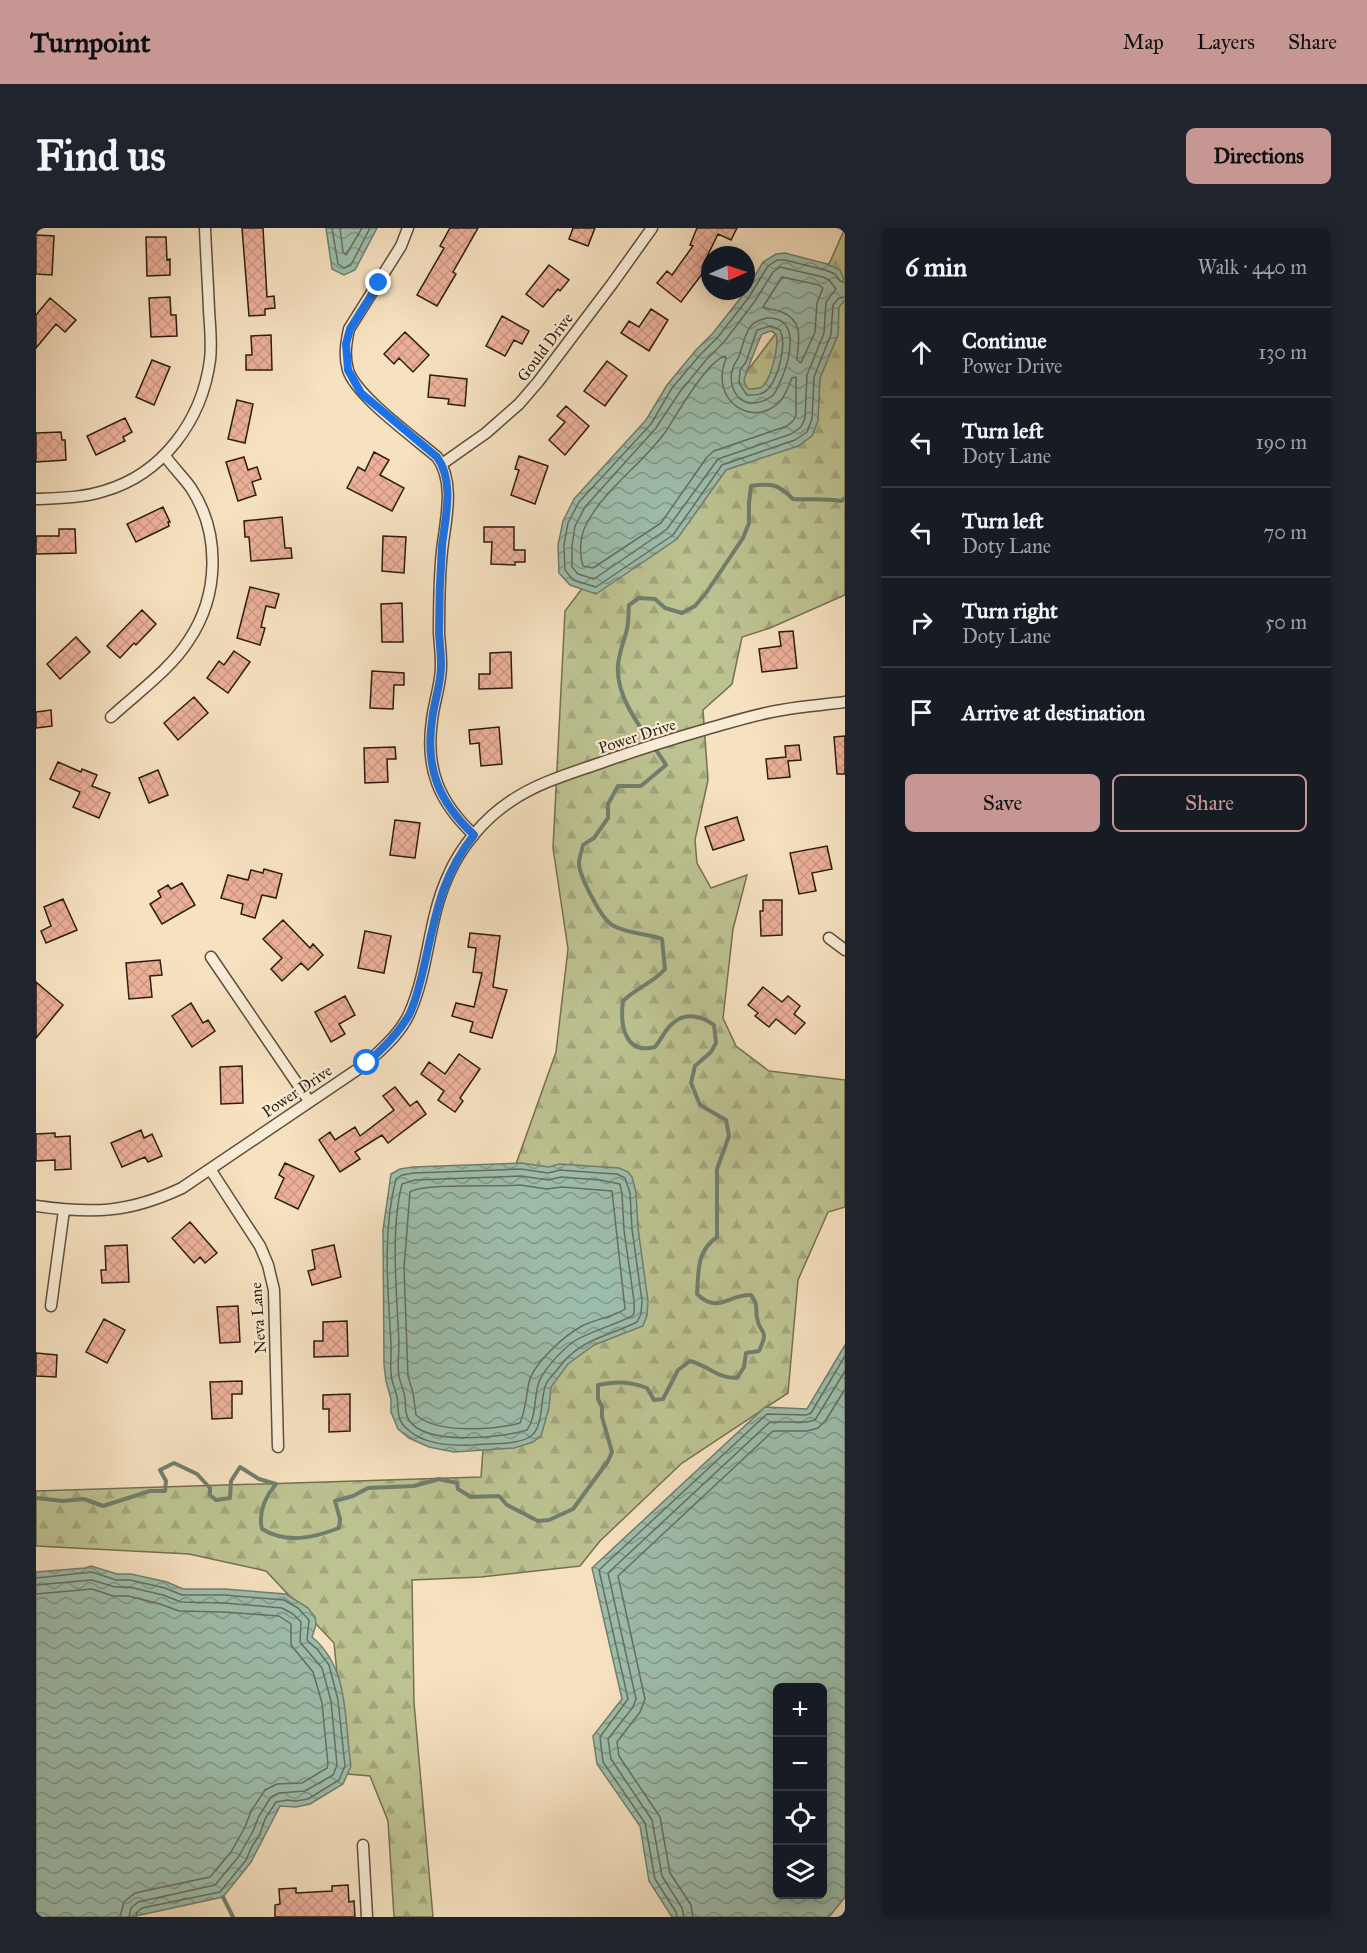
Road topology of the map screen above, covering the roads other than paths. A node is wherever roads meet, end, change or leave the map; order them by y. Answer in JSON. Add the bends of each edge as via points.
{"nodes":[{"id":1,"x":205,"y":228,"type":"edge"},
{"id":2,"x":408,"y":228,"type":"edge"},
{"id":3,"x":652,"y":228,"type":"edge"},
{"id":4,"x":165,"y":456,"type":"junction"},
{"id":5,"x":442,"y":464,"type":"junction"},
{"id":6,"x":36,"y":499,"type":"edge"},
{"id":7,"x":845,"y":702,"type":"edge"},
{"id":8,"x":111,"y":717,"type":"dead end"},
{"id":9,"x":474,"y":835,"type":"junction"},
{"id":10,"x":829,"y":939,"type":"dead end"},
{"id":11,"x":845,"y":950,"type":"edge"},
{"id":12,"x":211,"y":957,"type":"dead end"},
{"id":13,"x":309,"y":1101,"type":"junction"},
{"id":14,"x":210,"y":1169,"type":"junction"},
{"id":15,"x":36,"y":1206,"type":"edge"},
{"id":16,"x":64,"y":1210,"type":"junction"},
{"id":17,"x":51,"y":1306,"type":"dead end"},
{"id":18,"x":278,"y":1447,"type":"dead end"},
{"id":19,"x":363,"y":1845,"type":"dead end"},
{"id":20,"x":367,"y":1917,"type":"edge"}],
"edges":[{"from":1,"to":4,"type":"street","via":[[210,359],[203,392],[191,419]]},
{"from":2,"to":5,"type":"street","via":[[350,329],[346,358],[361,393]]},
{"from":3,"to":5,"type":"street","name":"Gould Drive","via":[[519,404]]},
{"from":4,"to":6,"type":"street","via":[[106,491]]},
{"from":4,"to":8,"type":"street","via":[[201,507],[213,564],[211,588],[204,614],[189,641]]},
{"from":5,"to":9,"type":"street","via":[[447,495],[440,571],[441,667],[430,751],[443,799]]},
{"from":7,"to":9,"type":"street","name":"Power Drive","via":[[744,718],[529,789]]},
{"from":9,"to":13,"type":"street","name":"Power Drive","via":[[447,878],[410,1013],[392,1040],[367,1063]]},
{"from":10,"to":11,"type":"street"},
{"from":12,"to":13,"type":"street"},
{"from":13,"to":14,"type":"street","name":"Power Drive"},
{"from":14,"to":16,"type":"street","name":"Power Drive","via":[[182,1188],[143,1204],[122,1209]]},
{"from":14,"to":18,"type":"street","name":"Neva Lane","via":[[268,1265],[274,1290]]},
{"from":15,"to":16,"type":"street","name":"Power Drive"},
{"from":16,"to":17,"type":"street"},
{"from":19,"to":20,"type":"street"}]}
